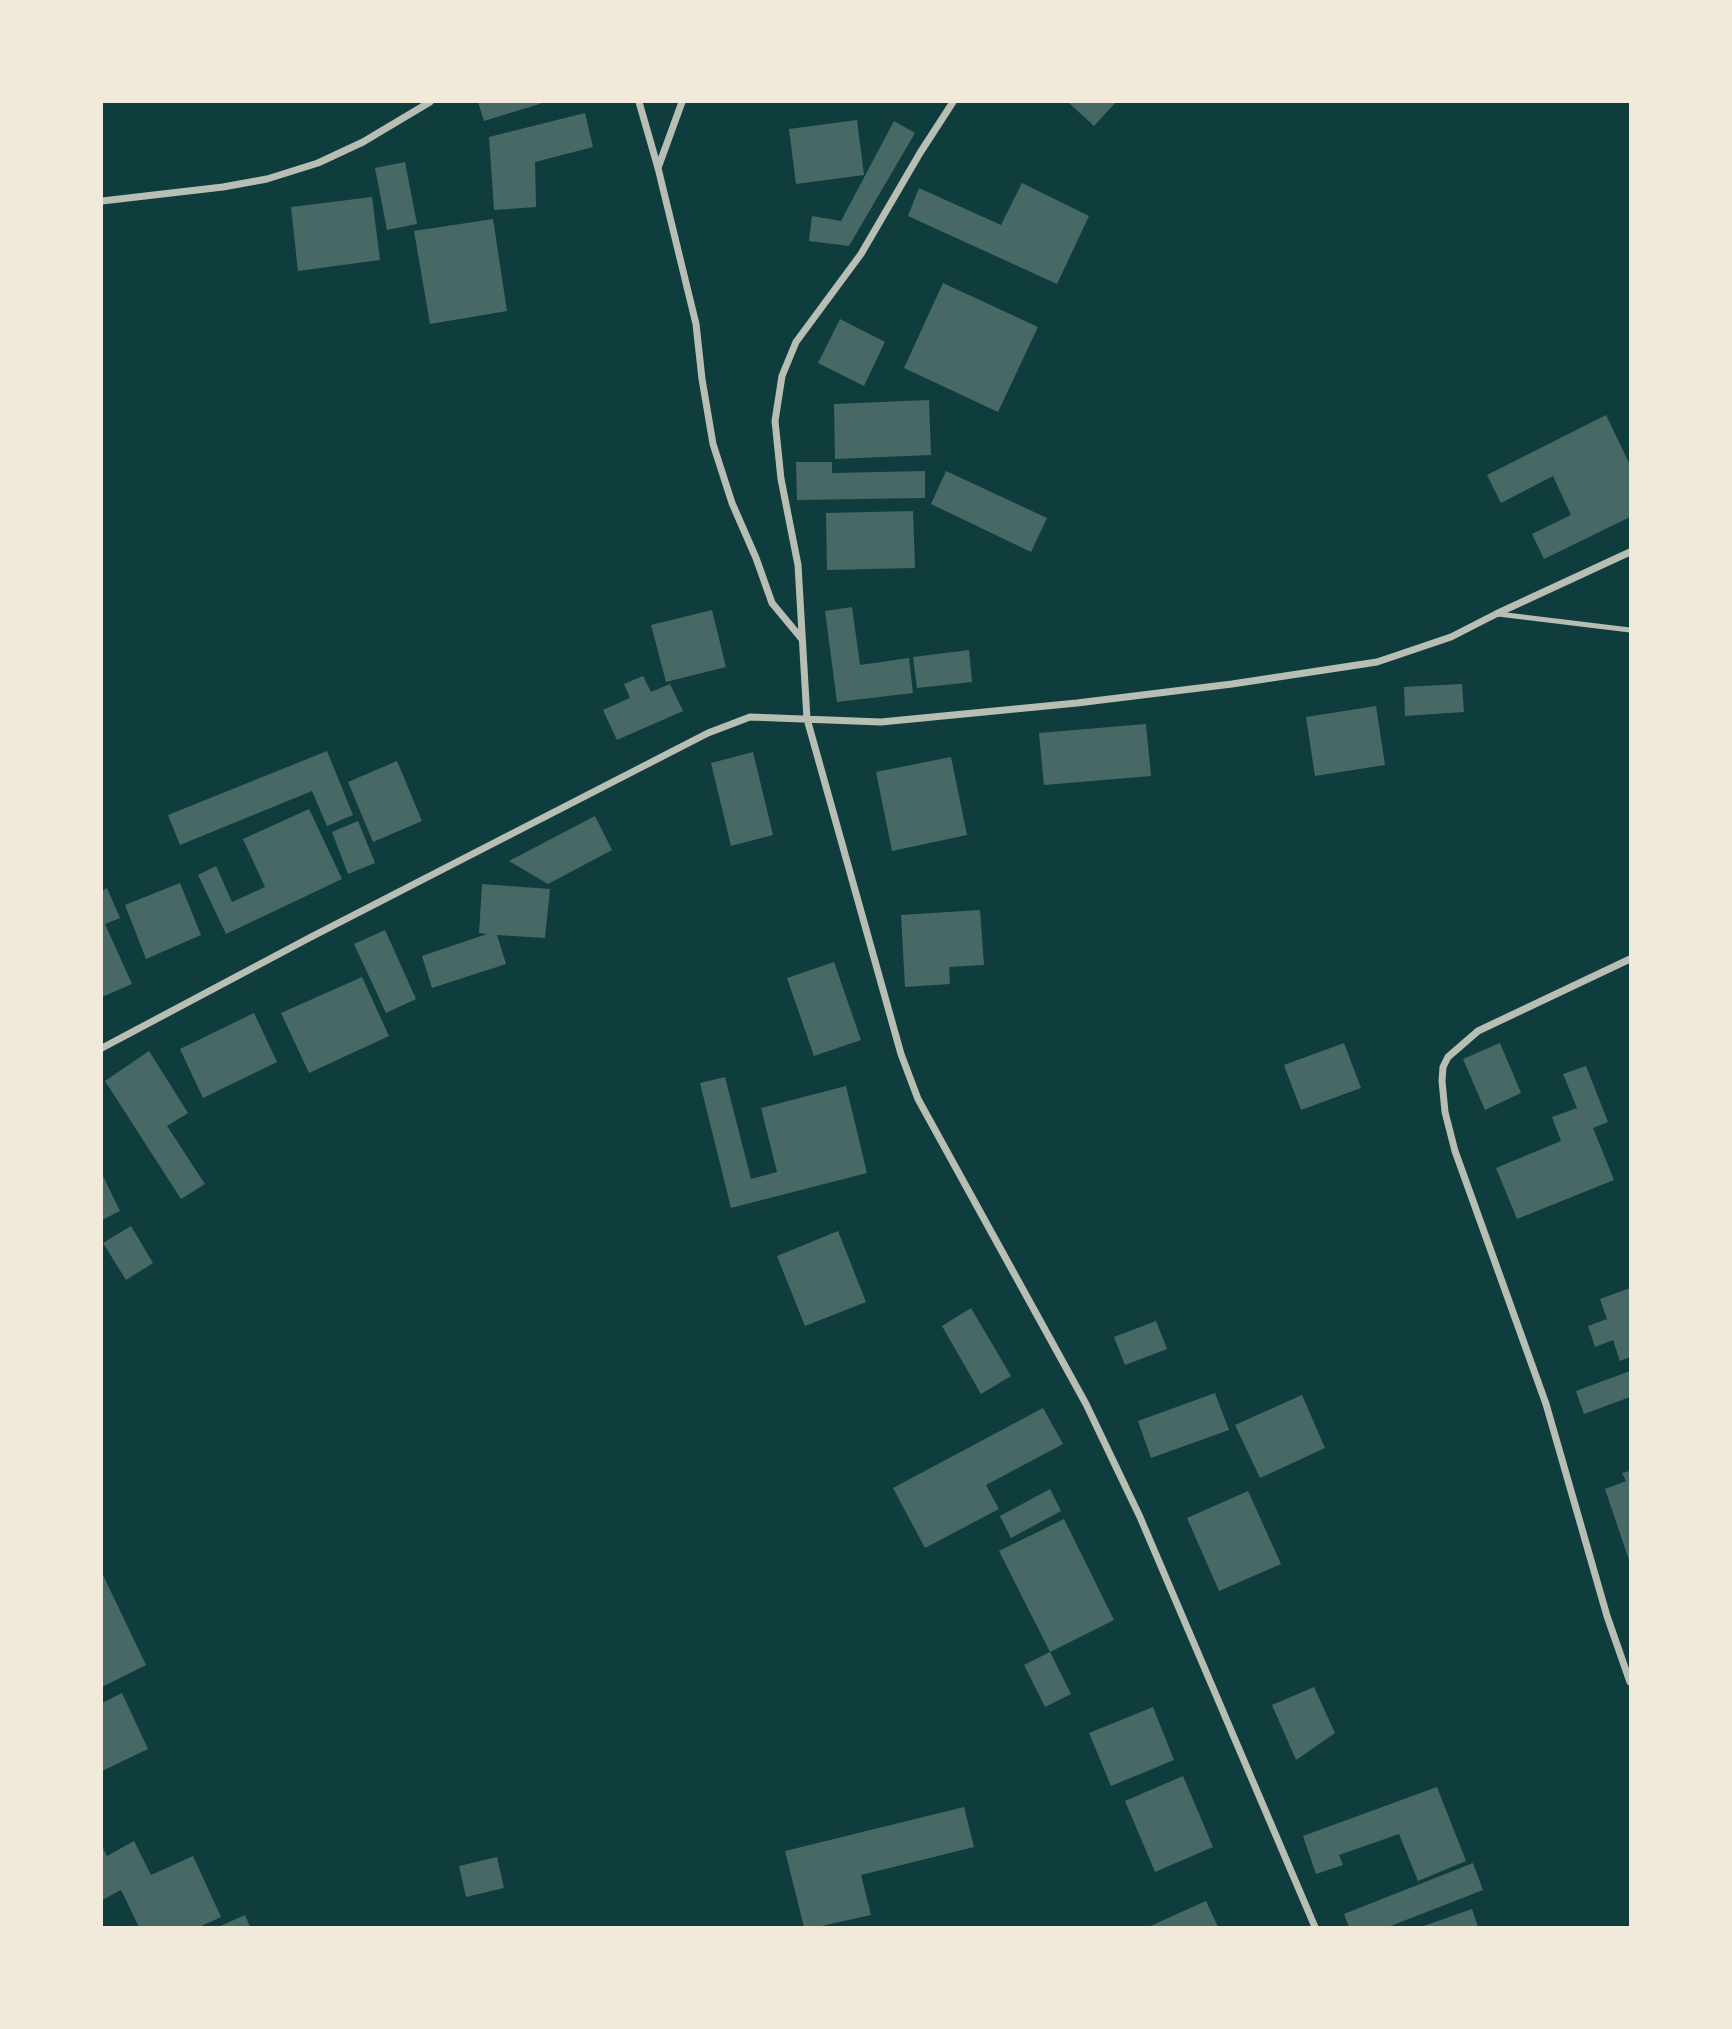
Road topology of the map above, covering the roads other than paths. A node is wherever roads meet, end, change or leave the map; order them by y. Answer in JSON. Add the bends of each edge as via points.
{"nodes":[{"id":1,"x":430,"y":102,"type":"edge"},
{"id":2,"x":639,"y":102,"type":"edge"},
{"id":3,"x":682,"y":102,"type":"edge"},
{"id":4,"x":953,"y":102,"type":"edge"},
{"id":5,"x":658,"y":168,"type":"junction"},
{"id":6,"x":102,"y":201,"type":"edge"},
{"id":7,"x":1630,"y":552,"type":"edge"},
{"id":8,"x":1496,"y":614,"type":"junction"},
{"id":9,"x":1630,"y":630,"type":"edge"},
{"id":10,"x":801,"y":639,"type":"junction"},
{"id":11,"x":807,"y":719,"type":"junction"},
{"id":12,"x":1630,"y":959,"type":"edge"},
{"id":13,"x":102,"y":1048,"type":"edge"},
{"id":14,"x":1630,"y":1682,"type":"edge"},
{"id":15,"x":1315,"y":1927,"type":"edge"}],
"edges":[{"from":1,"to":6,"type":"street","via":[[363,142],[267,179]]},
{"from":2,"to":5,"type":"street"},
{"from":3,"to":5,"type":"street"},
{"from":4,"to":10,"type":"street","via":[[861,254],[796,342],[782,376],[775,421],[798,565]]},
{"from":5,"to":10,"type":"street","via":[[696,324],[713,444],[772,603]]},
{"from":7,"to":8,"type":"street"},
{"from":8,"to":9,"type":"lane"},
{"from":8,"to":11,"type":"street","via":[[1451,637],[1377,662],[1322,672],[881,722]]},
{"from":10,"to":11,"type":"street"},
{"from":11,"to":13,"type":"street","via":[[750,718],[708,733]]},
{"from":11,"to":15,"type":"street","via":[[901,1054],[918,1099],[1086,1404],[1140,1517]]},
{"from":12,"to":14,"type":"street","via":[[1478,1031],[1448,1057],[1442,1081],[1455,1151],[1546,1404]]}]}
